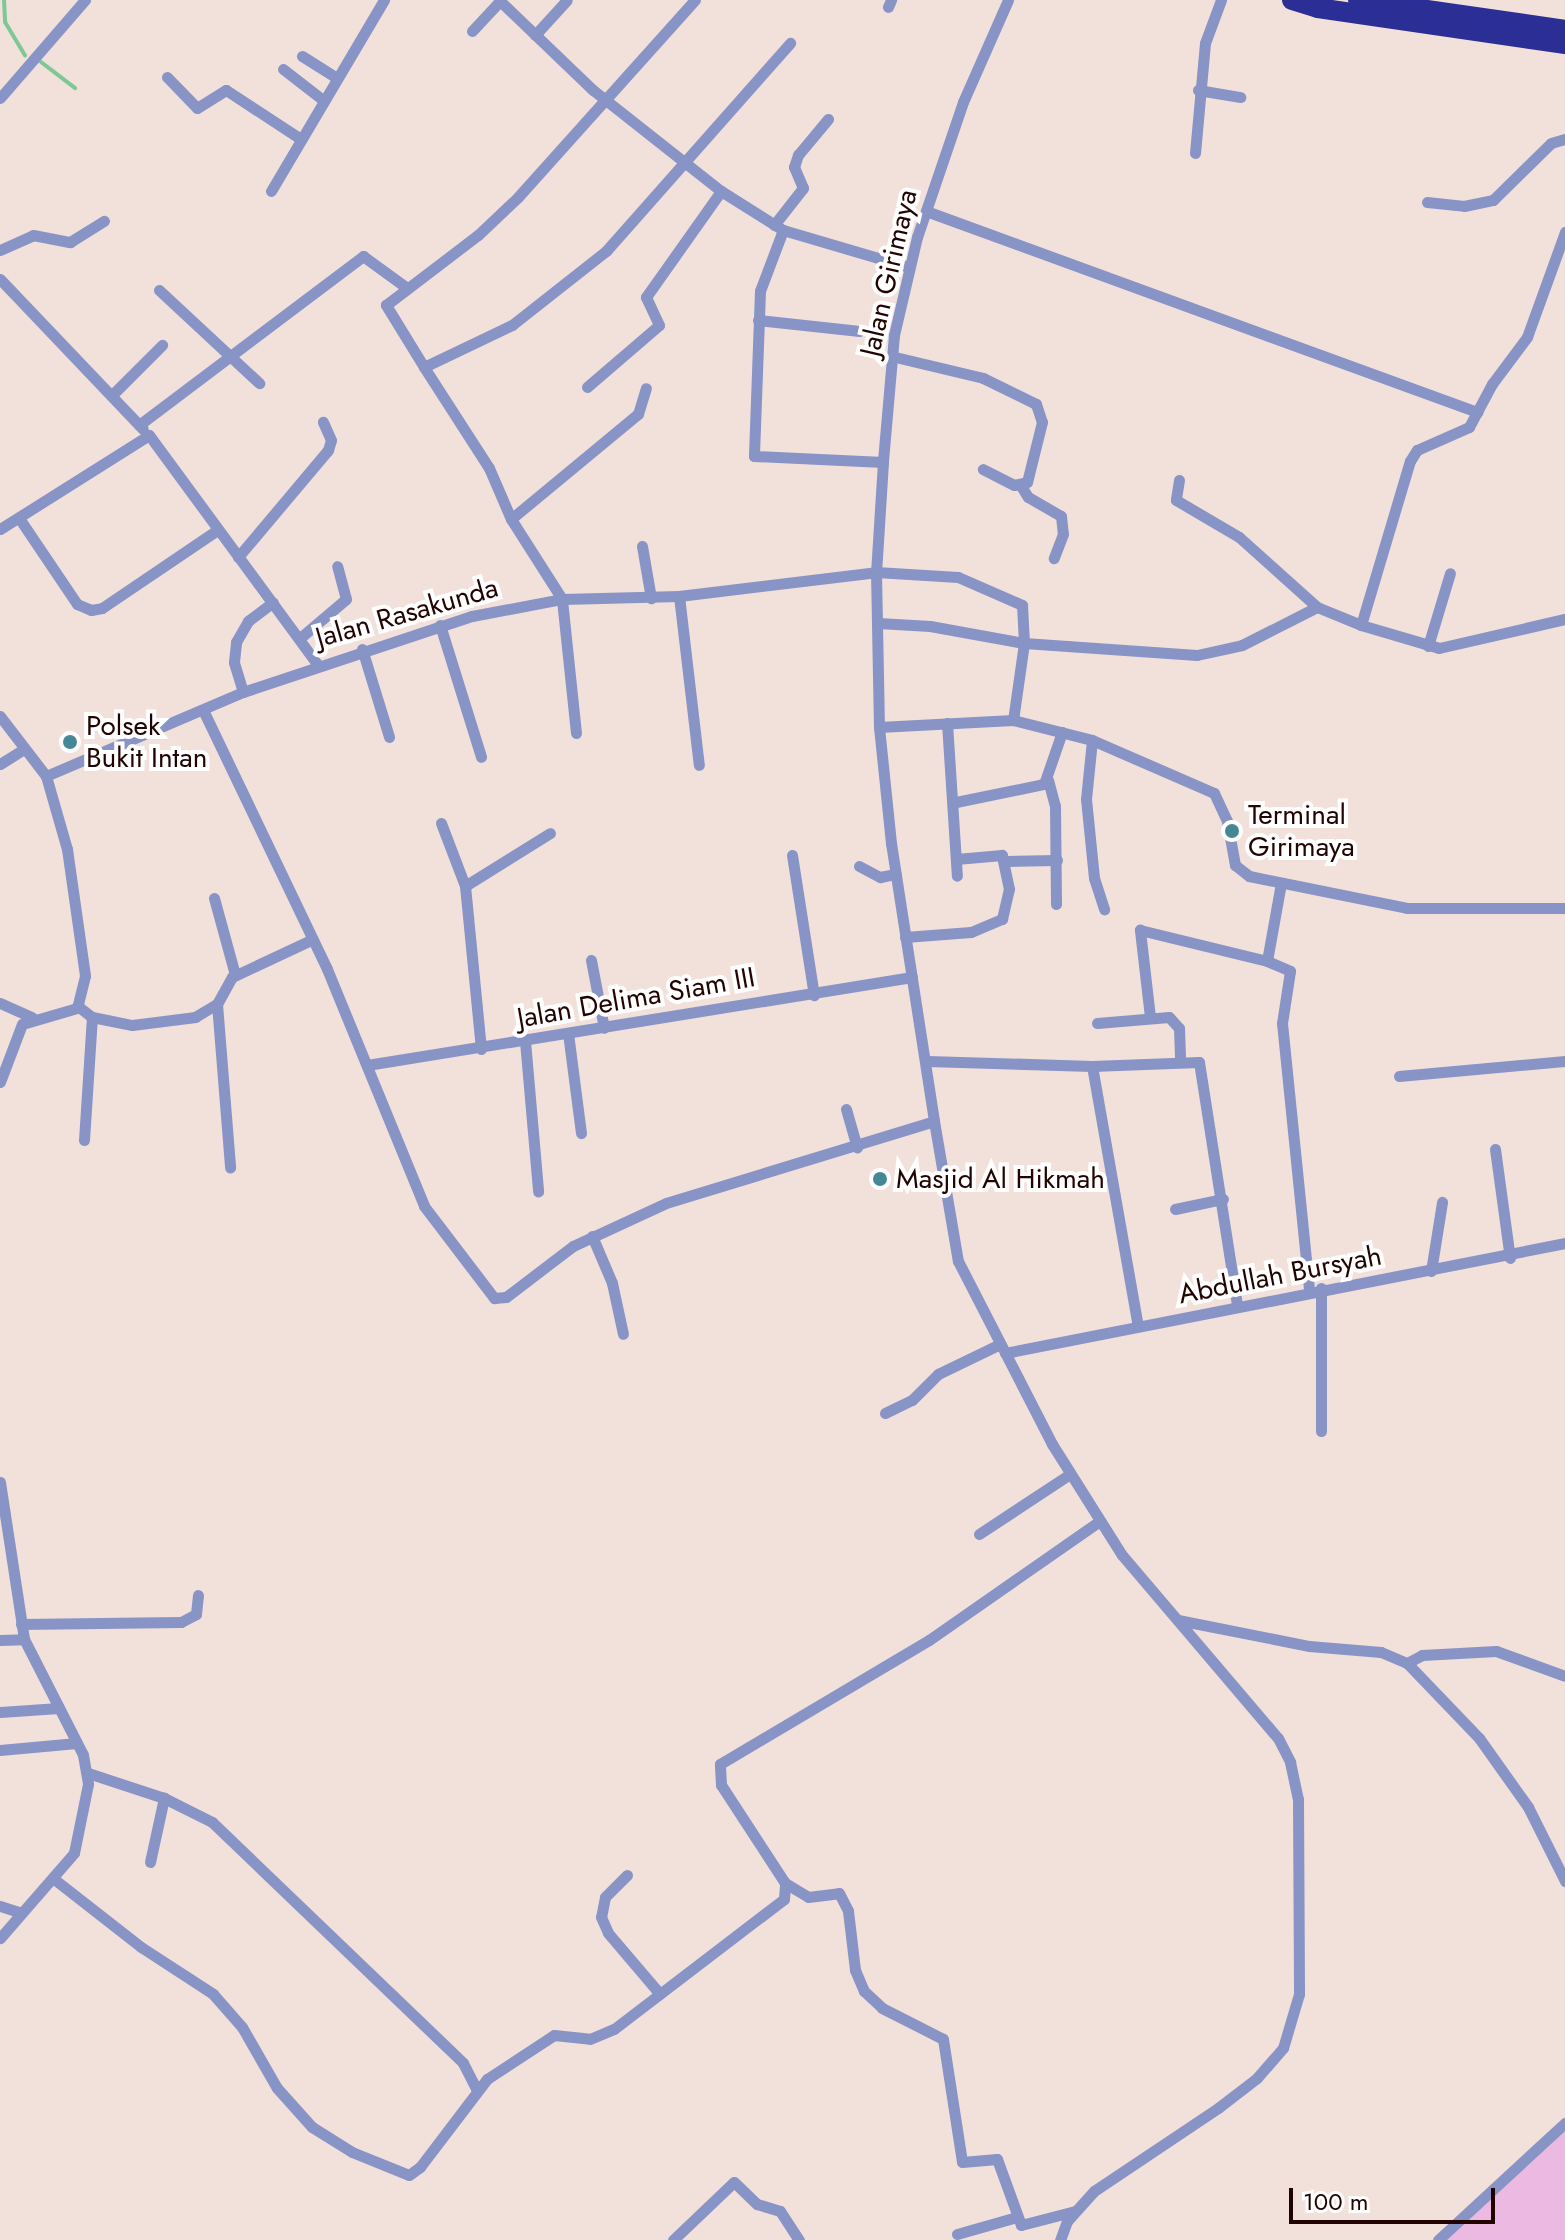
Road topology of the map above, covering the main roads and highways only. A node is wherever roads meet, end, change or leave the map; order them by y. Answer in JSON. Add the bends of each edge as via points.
{"nodes":[{"id":1,"x":1292,"y":0,"type":"edge"},
{"id":2,"x":1358,"y":0,"type":"edge"},
{"id":3,"x":1565,"y":30,"type":"edge"},
{"id":4,"x":1565,"y":44,"type":"edge"}],
"edges":[{"from":1,"to":4,"type":"highway"},
{"from":2,"to":3,"type":"highway"}]}
